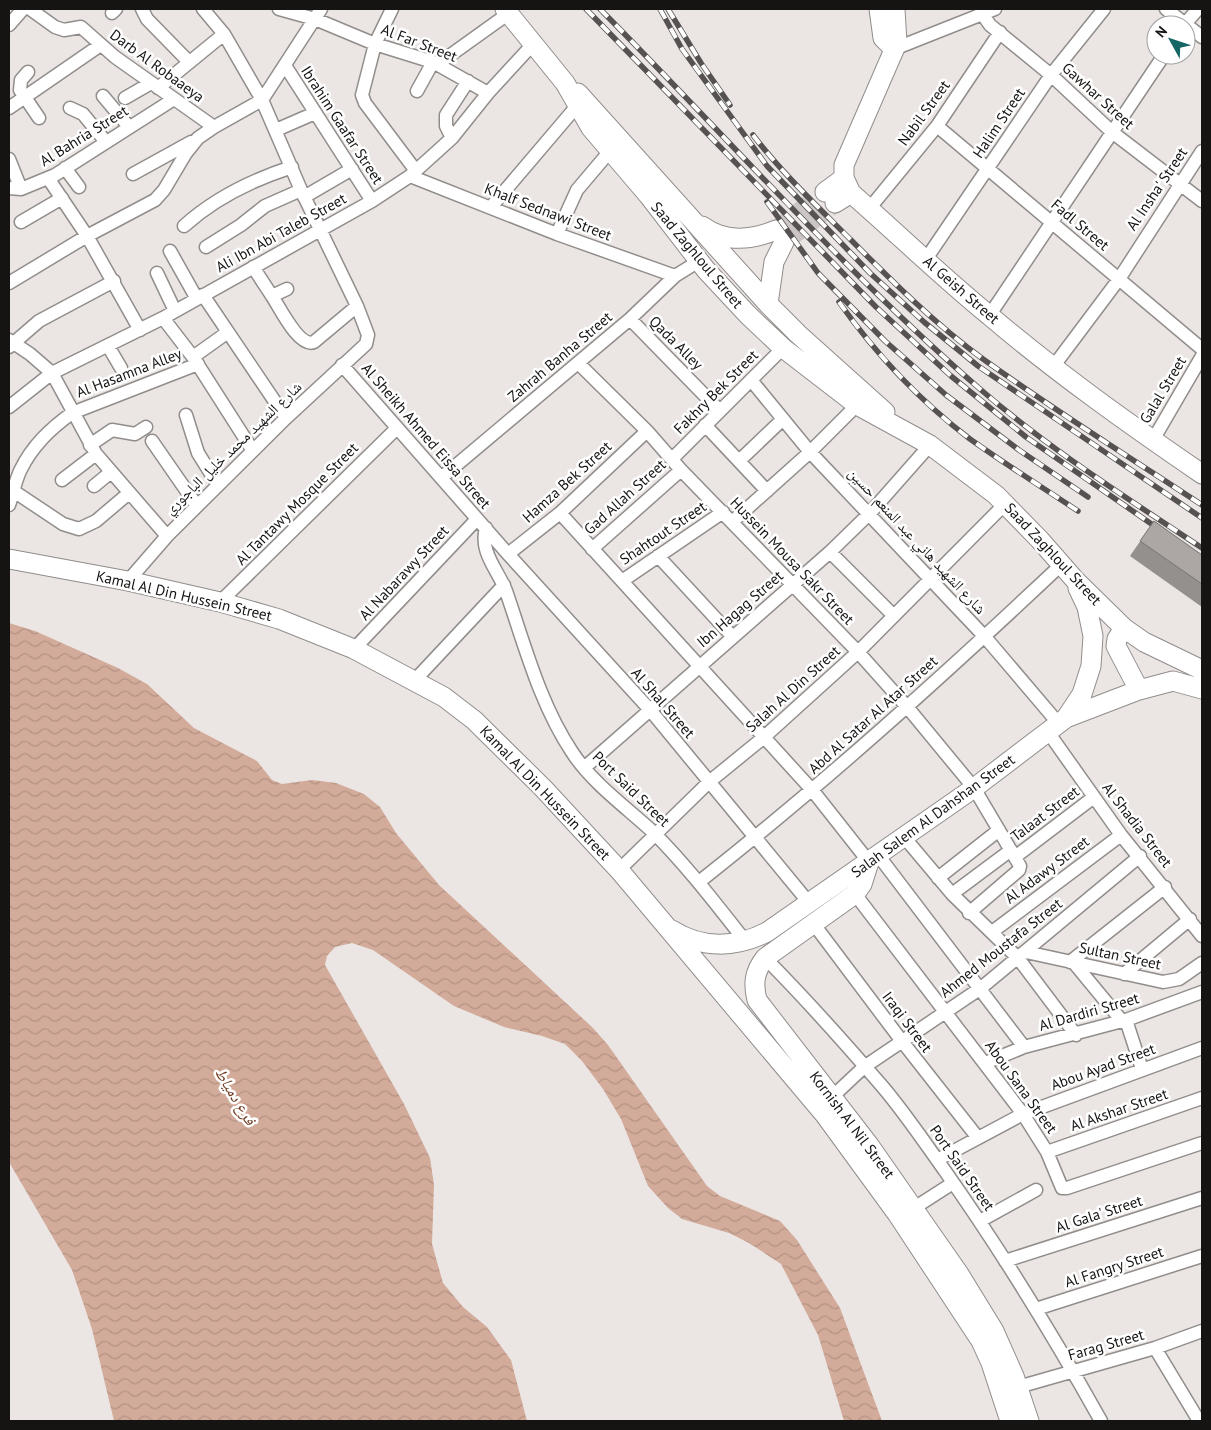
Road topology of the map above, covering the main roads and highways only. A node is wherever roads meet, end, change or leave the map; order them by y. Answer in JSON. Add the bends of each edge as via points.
{"nodes":[{"id":1,"x":879,"y":9,"type":"edge"},
{"id":2,"x":895,"y":9,"type":"edge"},
{"id":3,"x":507,"y":11,"type":"edge"},
{"id":4,"x":894,"y":49,"type":"junction"},
{"id":5,"x":580,"y":102,"type":"junction"},
{"id":6,"x":848,"y":186,"type":"junction"},
{"id":7,"x":830,"y":197,"type":"tunnel mouth"},
{"id":8,"x":692,"y":220,"type":"junction"},
{"id":9,"x":768,"y":304,"type":"junction"},
{"id":10,"x":862,"y":400,"type":"junction"},
{"id":11,"x":1202,"y":474,"type":"edge"},
{"id":12,"x":9,"y":559,"type":"edge"},
{"id":13,"x":1075,"y":580,"type":"junction"},
{"id":14,"x":1124,"y":628,"type":"junction"},
{"id":15,"x":1202,"y":670,"type":"edge"},
{"id":16,"x":1202,"y":689,"type":"edge"},
{"id":17,"x":1139,"y":690,"type":"junction"},
{"id":18,"x":1057,"y":724,"type":"junction"},
{"id":19,"x":873,"y":859,"type":"junction"},
{"id":20,"x":664,"y":925,"type":"junction"},
{"id":21,"x":1010,"y":1421,"type":"edge"},
{"id":22,"x":1029,"y":1421,"type":"edge"}],
"edges":[{"from":1,"to":4,"type":"main road","via":[[883,38]]},
{"from":2,"to":4,"type":"main road","via":[[898,35]]},
{"from":3,"to":5,"type":"main road","name":"Saad Zaghloul Street"},
{"from":4,"to":6,"type":"main road","via":[[846,158]]},
{"from":5,"to":8,"type":"main road","name":"Saad Zaghloul Street"},
{"from":5,"to":10,"type":"main road","name":"Saad Zaghloul Street","via":[[610,152],[726,293],[783,348]]},
{"from":6,"to":7,"type":"main road"},
{"from":6,"to":11,"type":"main road","name":"Al Geish Street","via":[[869,209],[989,316],[1053,367]]},
{"from":8,"to":9,"type":"main road","name":"Saad Zaghloul Street"},
{"from":8,"to":9,"type":"main road","via":[[724,237],[780,236]]},
{"from":9,"to":10,"type":"main road","name":"Saad Zaghloul Street"},
{"from":10,"to":13,"type":"main road","name":"Saad Zaghloul Street","via":[[930,445],[1005,504]]},
{"from":12,"to":20,"type":"main road","name":"Kamal Al Din Hussein Street","via":[[128,581],[279,619],[354,649],[444,697],[481,726],[543,788]]},
{"from":13,"to":14,"type":"main road","name":"Saad Zaghloul Street"},
{"from":13,"to":18,"type":"main road","name":"Salah Salem Al Dahshan Street","via":[[1087,607],[1093,636],[1091,666],[1082,694]]},
{"from":14,"to":15,"type":"main road","name":"Saad Zaghloul Street","via":[[1144,642]]},
{"from":14,"to":17,"type":"main road","via":[[1116,646]]},
{"from":16,"to":17,"type":"main road","via":[[1173,681]]},
{"from":17,"to":18,"type":"main road"},
{"from":18,"to":19,"type":"main road","name":"Salah Salem Al Dahshan Street","via":[[974,788]]},
{"from":19,"to":20,"type":"main road","name":"Salah Salem Al Dahshan Street","via":[[782,924],[746,942],[705,943],[684,937]]},
{"from":19,"to":22,"type":"main road","name":"Kornish Al Nil Street","via":[[855,894],[764,958],[754,982],[758,1000],[914,1208],[959,1274],[994,1331]]},
{"from":20,"to":21,"type":"main road","name":"Kornish Al Nil Street","via":[[825,1115],[898,1215],[981,1341]]}]}
